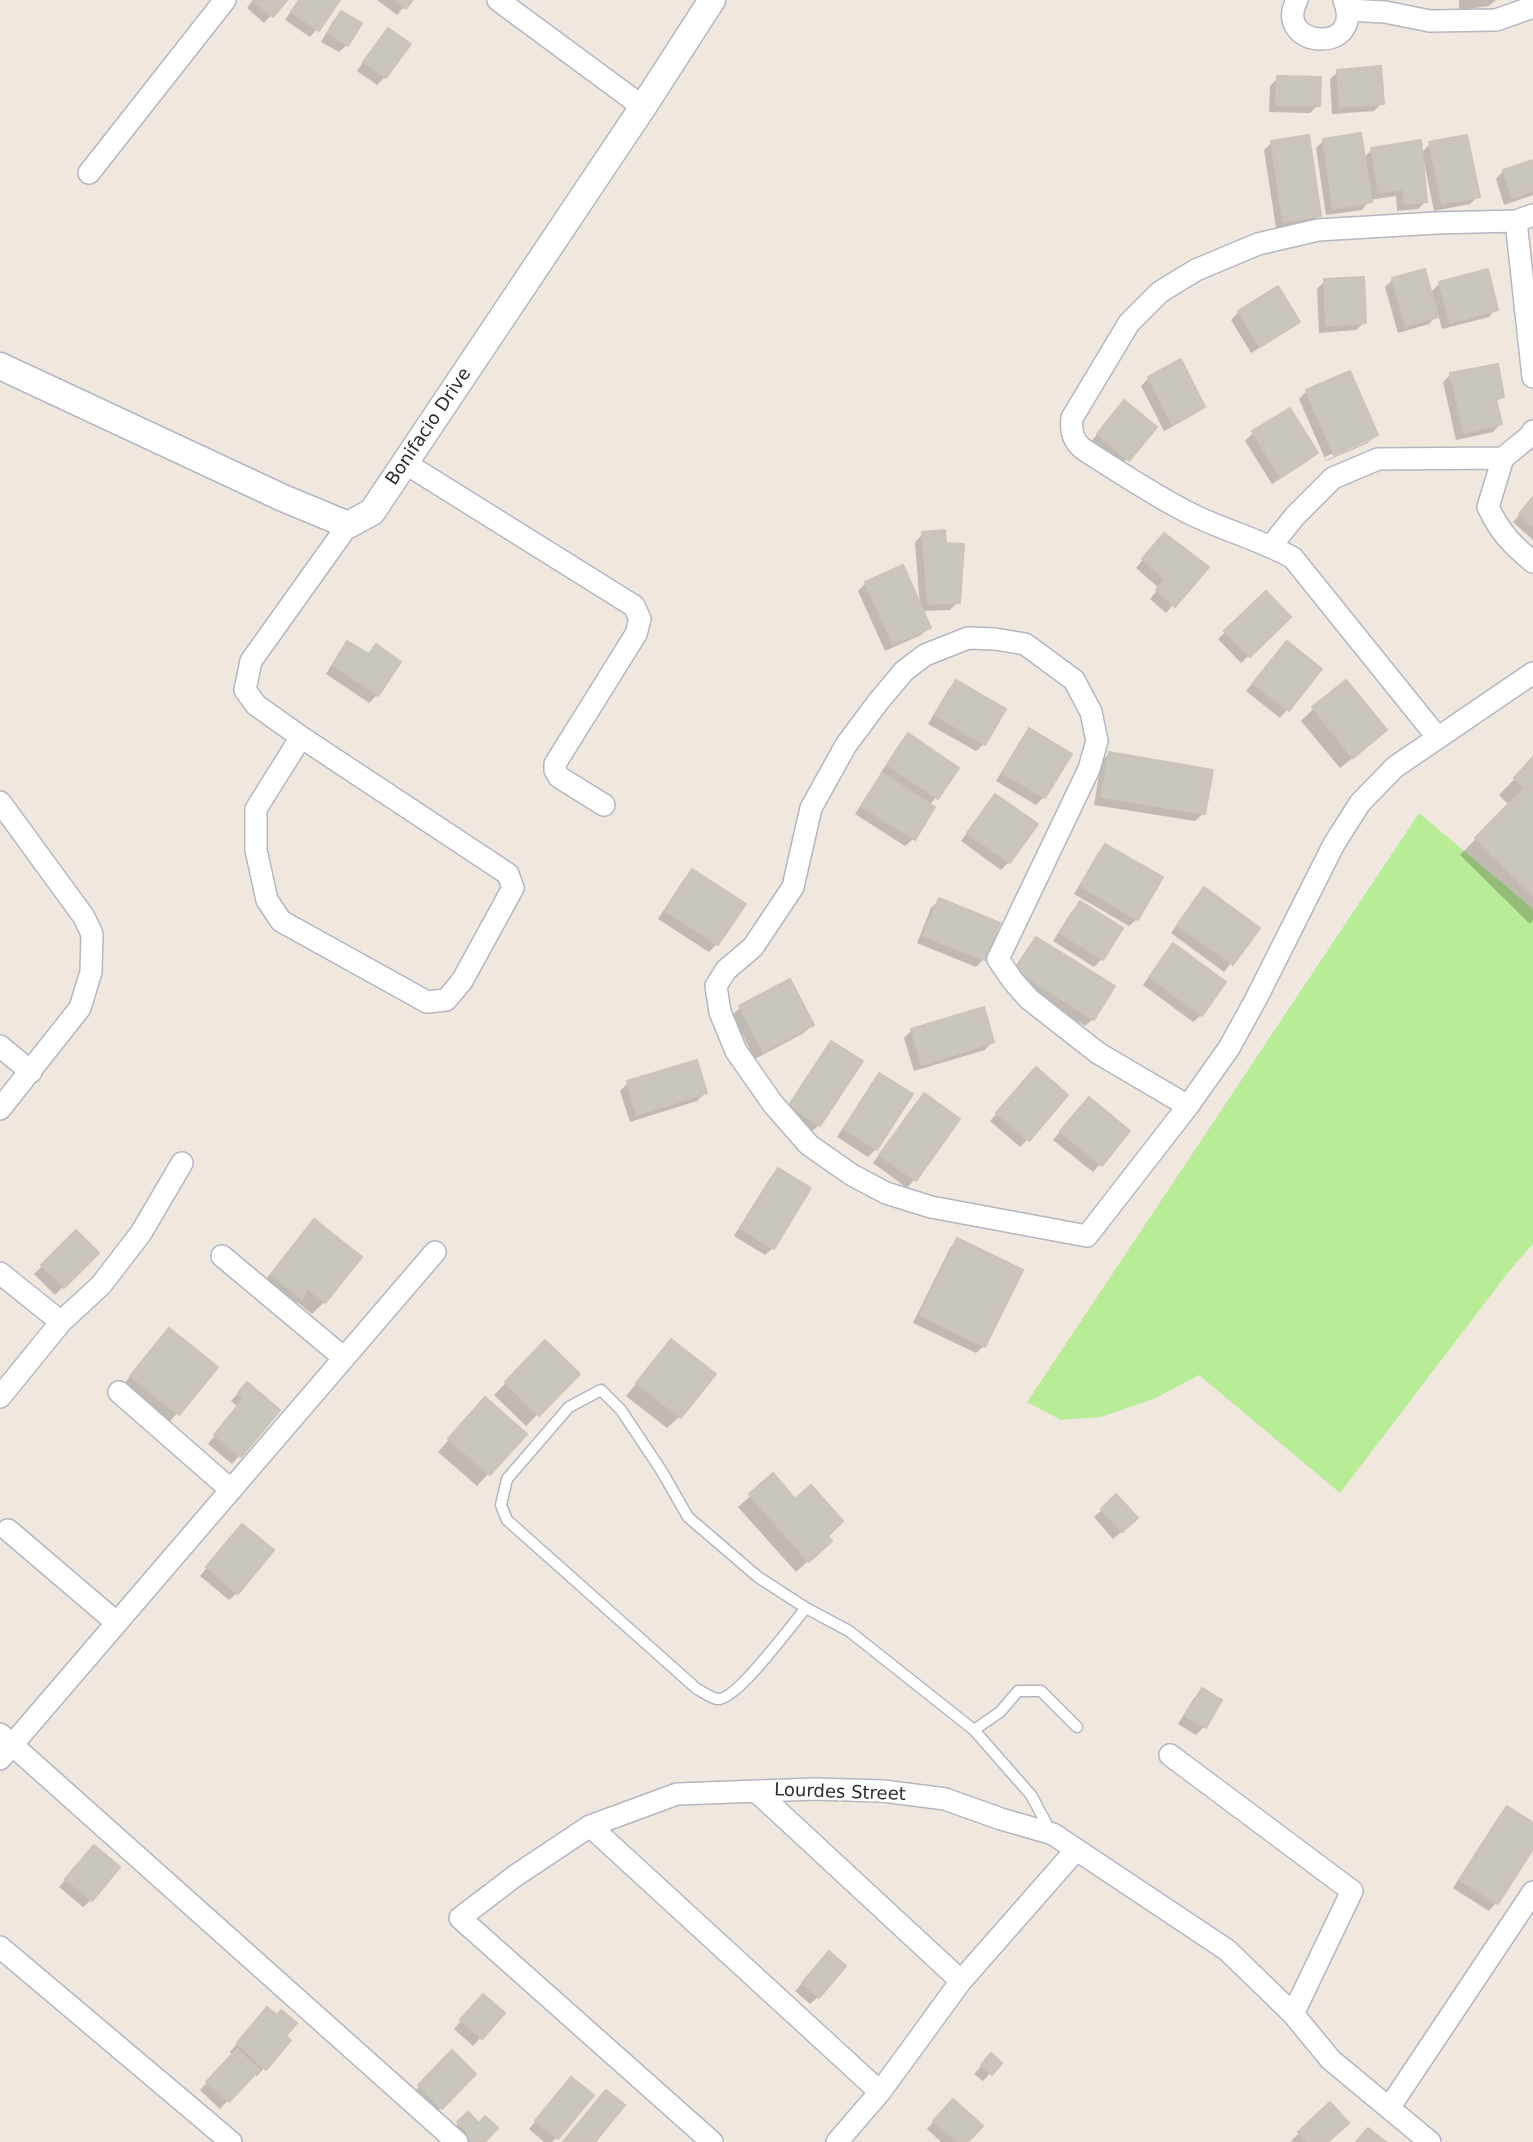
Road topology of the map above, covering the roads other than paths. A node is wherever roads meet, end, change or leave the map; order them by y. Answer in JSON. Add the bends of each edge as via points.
{"nodes":[{"id":1,"x":225,"y":0,"type":"edge"},
{"id":2,"x":498,"y":0,"type":"edge"},
{"id":3,"x":712,"y":0,"type":"edge"},
{"id":4,"x":1297,"y":0,"type":"edge"},
{"id":5,"x":1346,"y":5,"type":"edge"},
{"id":6,"x":1533,"y":7,"type":"edge"},
{"id":7,"x":643,"y":107,"type":"junction"},
{"id":8,"x":89,"y":173,"type":"dead end"},
{"id":9,"x":1525,"y":218,"type":"edge"},
{"id":10,"x":0,"y":366,"type":"edge"},
{"id":11,"x":1533,"y":377,"type":"edge"},
{"id":12,"x":1533,"y":431,"type":"edge"},
{"id":13,"x":1503,"y":458,"type":"junction"},
{"id":14,"x":405,"y":463,"type":"junction"},
{"id":15,"x":348,"y":525,"type":"junction"},
{"id":16,"x":1271,"y":546,"type":"junction"},
{"id":17,"x":1533,"y":562,"type":"edge"},
{"id":18,"x":1533,"y":673,"type":"edge"},
{"id":19,"x":301,"y":737,"type":"junction"},
{"id":20,"x":1438,"y":738,"type":"junction"},
{"id":21,"x":0,"y":802,"type":"edge"},
{"id":22,"x":604,"y":805,"type":"dead end"},
{"id":23,"x":0,"y":1046,"type":"edge"},
{"id":24,"x":31,"y":1072,"type":"junction"},
{"id":25,"x":1188,"y":1106,"type":"junction"},
{"id":26,"x":0,"y":1109,"type":"edge"},
{"id":27,"x":182,"y":1163,"type":"dead end"},
{"id":28,"x":435,"y":1252,"type":"dead end"},
{"id":29,"x":222,"y":1256,"type":"dead end"},
{"id":30,"x":0,"y":1273,"type":"edge"},
{"id":31,"x":61,"y":1322,"type":"junction"},
{"id":32,"x":344,"y":1358,"type":"junction"},
{"id":33,"x":119,"y":1392,"type":"dead end"},
{"id":34,"x":0,"y":1397,"type":"edge"},
{"id":35,"x":231,"y":1490,"type":"junction"},
{"id":36,"x":8,"y":1530,"type":"dead end"},
{"id":37,"x":806,"y":1608,"type":"junction"},
{"id":38,"x":117,"y":1623,"type":"junction"},
{"id":39,"x":1077,"y":1727,"type":"dead end"},
{"id":40,"x":974,"y":1730,"type":"junction"},
{"id":41,"x":4,"y":1746,"type":"edge"},
{"id":42,"x":1170,"y":1755,"type":"dead end"},
{"id":43,"x":756,"y":1791,"type":"junction"},
{"id":44,"x":590,"y":1826,"type":"junction"},
{"id":45,"x":1053,"y":1834,"type":"junction"},
{"id":46,"x":1076,"y":1850,"type":"junction"},
{"id":47,"x":1533,"y":1892,"type":"edge"},
{"id":48,"x":0,"y":1947,"type":"edge"},
{"id":49,"x":961,"y":1981,"type":"junction"},
{"id":50,"x":1293,"y":2014,"type":"junction"},
{"id":51,"x":880,"y":2092,"type":"junction"},
{"id":52,"x":1388,"y":2108,"type":"junction"},
{"id":53,"x":231,"y":2142,"type":"edge"},
{"id":54,"x":457,"y":2142,"type":"edge"},
{"id":55,"x":712,"y":2142,"type":"edge"},
{"id":56,"x":837,"y":2142,"type":"edge"},
{"id":57,"x":1430,"y":2142,"type":"edge"}],
"edges":[{"from":1,"to":8,"type":"street"},
{"from":2,"to":7,"type":"street"},
{"from":3,"to":7,"type":"street","name":"Bonifacio Drive"},
{"from":4,"to":5,"type":"street","via":[[1294,19],[1312,40],[1340,33]]},
{"from":5,"to":6,"type":"street","via":[[1430,21],[1496,20]]},
{"from":7,"to":14,"type":"street","name":"Bonifacio Drive"},
{"from":9,"to":11,"type":"street"},
{"from":9,"to":16,"type":"street","via":[[1318,230],[1258,244],[1195,270],[1160,292],[1129,323],[1075,411],[1070,426],[1075,441],[1192,514]]},
{"from":10,"to":15,"type":"street"},
{"from":12,"to":13,"type":"street"},
{"from":13,"to":16,"type":"street","via":[[1378,459],[1333,478]]},
{"from":13,"to":17,"type":"street","via":[[1488,507],[1500,531]]},
{"from":14,"to":15,"type":"street","name":"Bonifacio Drive","via":[[372,512]]},
{"from":14,"to":22,"type":"street","via":[[634,606],[640,619],[636,634],[555,764],[559,777]]},
{"from":15,"to":19,"type":"street","via":[[251,661],[245,690],[256,705]]},
{"from":16,"to":20,"type":"street","via":[[1293,558]]},
{"from":18,"to":20,"type":"street"},
{"from":19,"to":19,"type":"street","via":[[508,874],[513,888],[462,981],[446,1000],[427,1002],[281,920],[267,900],[256,850],[256,809]]},
{"from":20,"to":25,"type":"street","via":[[1395,767],[1346,823],[1229,1048]]},
{"from":21,"to":24,"type":"street","via":[[92,934],[91,972],[80,1008]]},
{"from":23,"to":24,"type":"street"},
{"from":24,"to":26,"type":"street"},
{"from":25,"to":25,"type":"street","via":[[1087,1236],[931,1207],[886,1193],[809,1145],[736,1051],[720,1012],[716,986],[726,970],[753,947],[793,887],[811,808],[846,745],[904,671],[925,655],[968,638],[1015,642],[1025,644],[1074,680],[1091,712],[1097,741],[1089,769],[998,960],[1029,999],[1088,1045]]},
{"from":27,"to":31,"type":"street","via":[[141,1233],[101,1285]]},
{"from":28,"to":32,"type":"street"},
{"from":29,"to":32,"type":"street"},
{"from":30,"to":31,"type":"street"},
{"from":31,"to":34,"type":"street"},
{"from":32,"to":35,"type":"street"},
{"from":33,"to":35,"type":"street"},
{"from":35,"to":38,"type":"street"},
{"from":36,"to":38,"type":"street"},
{"from":37,"to":37,"type":"lane","via":[[758,1577],[688,1517],[621,1410],[600,1390],[569,1407],[507,1479],[501,1505],[507,1520],[697,1689],[717,1699],[727,1698],[751,1676]]},
{"from":37,"to":40,"type":"lane","via":[[849,1631]]},
{"from":38,"to":41,"type":"street"},
{"from":39,"to":40,"type":"lane","via":[[1041,1692],[1018,1691],[1000,1712]]},
{"from":40,"to":45,"type":"lane","via":[[1031,1795]]},
{"from":41,"to":54,"type":"street"},
{"from":42,"to":50,"type":"street","via":[[1352,1891]]},
{"from":43,"to":44,"type":"street","name":"Lourdes Street","via":[[677,1794]]},
{"from":43,"to":45,"type":"street","name":"Lourdes Street","via":[[883,1791],[945,1799]]},
{"from":43,"to":49,"type":"street"},
{"from":44,"to":51,"type":"street"},
{"from":44,"to":55,"type":"street","name":"Lourdes Street","via":[[460,1918]]},
{"from":45,"to":46,"type":"street","name":"Lourdes Street"},
{"from":46,"to":49,"type":"street"},
{"from":46,"to":50,"type":"street","name":"Lourdes Street","via":[[1227,1950]]},
{"from":47,"to":52,"type":"street"},
{"from":48,"to":53,"type":"street"},
{"from":49,"to":51,"type":"street"},
{"from":50,"to":52,"type":"street","name":"Lourdes Street","via":[[1331,2060]]},
{"from":51,"to":56,"type":"street"},
{"from":52,"to":57,"type":"street","name":"Lourdes Street"}]}
